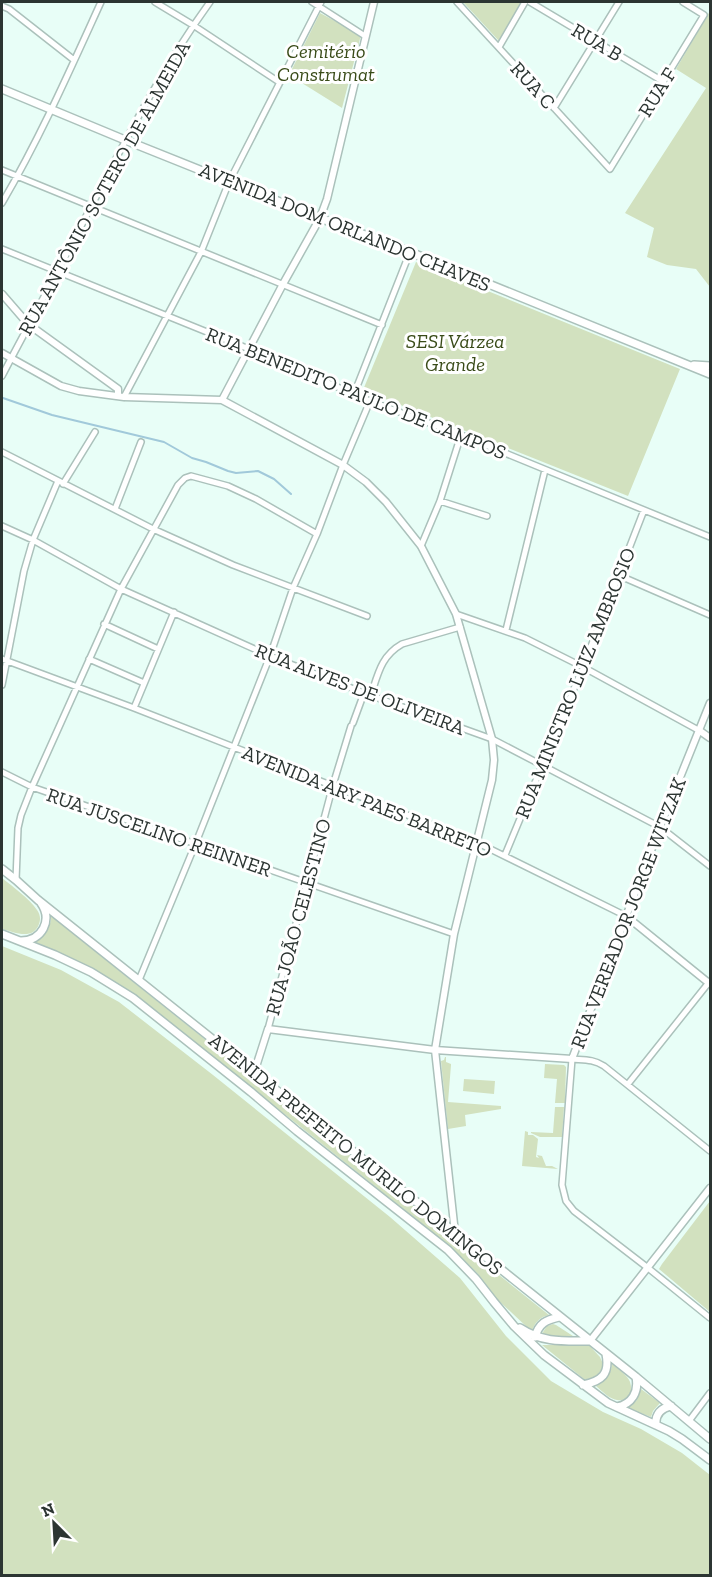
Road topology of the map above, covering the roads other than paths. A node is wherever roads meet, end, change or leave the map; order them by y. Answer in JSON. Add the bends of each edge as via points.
{"nodes":[{"id":1,"x":12,"y":2,"type":"edge"},
{"id":2,"x":101,"y":2,"type":"edge"},
{"id":3,"x":155,"y":2,"type":"edge"},
{"id":4,"x":210,"y":2,"type":"edge"},
{"id":5,"x":312,"y":2,"type":"edge"},
{"id":6,"x":374,"y":2,"type":"edge"},
{"id":7,"x":457,"y":2,"type":"edge"},
{"id":8,"x":525,"y":2,"type":"edge"},
{"id":9,"x":530,"y":2,"type":"edge"},
{"id":10,"x":619,"y":2,"type":"edge"},
{"id":11,"x":682,"y":2,"type":"edge"},
{"id":12,"x":320,"y":4,"type":"edge"},
{"id":13,"x":2,"y":6,"type":"edge"},
{"id":14,"x":9,"y":9,"type":"junction"},
{"id":15,"x":194,"y":25,"type":"junction"},
{"id":16,"x":365,"y":36,"type":"junction"},
{"id":17,"x":595,"y":40,"type":"junction"},
{"id":18,"x":499,"y":47,"type":"junction"},
{"id":19,"x":75,"y":60,"type":"junction"},
{"id":20,"x":279,"y":82,"type":"junction"},
{"id":21,"x":664,"y":82,"type":"junction"},
{"id":22,"x":2,"y":89,"type":"edge"},
{"id":23,"x":554,"y":108,"type":"junction"},
{"id":24,"x":52,"y":110,"type":"junction"},
{"id":25,"x":125,"y":140,"type":"junction"},
{"id":26,"x":610,"y":169,"type":"joint"},
{"id":27,"x":2,"y":170,"type":"edge"},
{"id":28,"x":18,"y":176,"type":"junction"},
{"id":29,"x":229,"y":182,"type":"junction"},
{"id":30,"x":2,"y":203,"type":"edge"},
{"id":31,"x":90,"y":207,"type":"junction"},
{"id":32,"x":320,"y":218,"type":"junction"},
{"id":33,"x":2,"y":249,"type":"edge"},
{"id":34,"x":201,"y":252,"type":"junction"},
{"id":35,"x":410,"y":252,"type":"junction"},
{"id":36,"x":57,"y":272,"type":"junction"},
{"id":37,"x":283,"y":284,"type":"junction"},
{"id":38,"x":2,"y":294,"type":"edge"},
{"id":39,"x":166,"y":316,"type":"junction"},
{"id":40,"x":28,"y":324,"type":"junction"},
{"id":41,"x":382,"y":325,"type":"junction"},
{"id":42,"x":249,"y":350,"type":"junction"},
{"id":43,"x":2,"y":353,"type":"edge"},
{"id":44,"x":11,"y":358,"type":"junction"},
{"id":45,"x":687,"y":364,"type":"junction"},
{"id":46,"x":711,"y":366,"type":"edge"},
{"id":47,"x":711,"y":374,"type":"edge"},
{"id":48,"x":2,"y":376,"type":"edge"},
{"id":49,"x":354,"y":394,"type":"junction"},
{"id":50,"x":121,"y":396,"type":"junction"},
{"id":51,"x":222,"y":400,"type":"junction"},
{"id":52,"x":370,"y":401,"type":"junction"},
{"id":53,"x":95,"y":432,"type":"dead end"},
{"id":54,"x":461,"y":435,"type":"junction"},
{"id":55,"x":141,"y":442,"type":"dead end"},
{"id":56,"x":2,"y":452,"type":"edge"},
{"id":57,"x":343,"y":465,"type":"junction"},
{"id":58,"x":545,"y":470,"type":"junction"},
{"id":59,"x":60,"y":482,"type":"junction"},
{"id":60,"x":440,"y":501,"type":"junction"},
{"id":61,"x":115,"y":509,"type":"junction"},
{"id":62,"x":644,"y":510,"type":"junction"},
{"id":63,"x":487,"y":516,"type":"dead end"},
{"id":64,"x":2,"y":526,"type":"edge"},
{"id":65,"x":153,"y":529,"type":"junction"},
{"id":66,"x":317,"y":534,"type":"junction"},
{"id":67,"x":711,"y":537,"type":"edge"},
{"id":68,"x":33,"y":540,"type":"junction"},
{"id":69,"x":421,"y":546,"type":"junction"},
{"id":70,"x":618,"y":575,"type":"junction"},
{"id":71,"x":293,"y":588,"type":"junction"},
{"id":72,"x":121,"y":590,"type":"junction"},
{"id":73,"x":174,"y":612,"type":"junction"},
{"id":74,"x":456,"y":614,"type":"junction"},
{"id":75,"x":711,"y":615,"type":"edge"},
{"id":76,"x":367,"y":616,"type":"dead end"},
{"id":77,"x":105,"y":624,"type":"junction"},
{"id":78,"x":460,"y":627,"type":"junction"},
{"id":79,"x":506,"y":630,"type":"junction"},
{"id":80,"x":158,"y":649,"type":"junction"},
{"id":81,"x":270,"y":656,"type":"junction"},
{"id":82,"x":89,"y":659,"type":"junction"},
{"id":83,"x":4,"y":660,"type":"edge"},
{"id":84,"x":583,"y":667,"type":"junction"},
{"id":85,"x":144,"y":683,"type":"junction"},
{"id":86,"x":2,"y":685,"type":"edge"},
{"id":87,"x":78,"y":687,"type":"junction"},
{"id":88,"x":368,"y":694,"type":"junction"},
{"id":89,"x":711,"y":703,"type":"edge"},
{"id":90,"x":134,"y":708,"type":"junction"},
{"id":91,"x":700,"y":731,"type":"junction"},
{"id":92,"x":711,"y":738,"type":"edge"},
{"id":93,"x":492,"y":739,"type":"junction"},
{"id":94,"x":233,"y":747,"type":"junction"},
{"id":95,"x":543,"y":764,"type":"junction"},
{"id":96,"x":2,"y":772,"type":"edge"},
{"id":97,"x":333,"y":785,"type":"junction"},
{"id":98,"x":32,"y":788,"type":"junction"},
{"id":99,"x":660,"y":826,"type":"junction"},
{"id":100,"x":476,"y":842,"type":"junction"},
{"id":101,"x":195,"y":845,"type":"junction"},
{"id":102,"x":505,"y":855,"type":"junction"},
{"id":103,"x":711,"y":866,"type":"edge"},
{"id":104,"x":2,"y":869,"type":"edge"},
{"id":105,"x":16,"y":880,"type":"junction"},
{"id":106,"x":307,"y":883,"type":"junction"},
{"id":107,"x":38,"y":900,"type":"junction"},
{"id":108,"x":626,"y":916,"type":"junction"},
{"id":109,"x":2,"y":934,"type":"edge"},
{"id":110,"x":454,"y":934,"type":"junction"},
{"id":111,"x":18,"y":940,"type":"junction"},
{"id":112,"x":139,"y":980,"type":"junction"},
{"id":113,"x":710,"y":983,"type":"edge"},
{"id":114,"x":268,"y":1029,"type":"junction"},
{"id":115,"x":435,"y":1050,"type":"junction"},
{"id":116,"x":572,"y":1059,"type":"junction"},
{"id":117,"x":254,"y":1073,"type":"junction"},
{"id":118,"x":628,"y":1084,"type":"junction"},
{"id":119,"x":711,"y":1150,"type":"edge"},
{"id":120,"x":711,"y":1188,"type":"edge"},
{"id":121,"x":452,"y":1210,"type":"junction"},
{"id":122,"x":438,"y":1220,"type":"junction"},
{"id":123,"x":455,"y":1233,"type":"junction"},
{"id":124,"x":648,"y":1268,"type":"junction"},
{"id":125,"x":559,"y":1317,"type":"junction"},
{"id":126,"x":711,"y":1318,"type":"edge"},
{"id":127,"x":511,"y":1322,"type":"junction"},
{"id":128,"x":535,"y":1337,"type":"junction"},
{"id":129,"x":590,"y":1341,"type":"junction"},
{"id":130,"x":606,"y":1354,"type":"junction"},
{"id":131,"x":636,"y":1377,"type":"junction"},
{"id":132,"x":583,"y":1385,"type":"junction"},
{"id":133,"x":711,"y":1393,"type":"edge"},
{"id":134,"x":671,"y":1406,"type":"junction"},
{"id":135,"x":617,"y":1407,"type":"junction"},
{"id":136,"x":689,"y":1421,"type":"junction"},
{"id":137,"x":656,"y":1425,"type":"junction"},
{"id":138,"x":711,"y":1439,"type":"edge"},
{"id":139,"x":711,"y":1460,"type":"edge"}],
"edges":[{"from":1,"to":14,"type":"street"},
{"from":2,"to":19,"type":"street"},
{"from":3,"to":15,"type":"street"},
{"from":4,"to":15,"type":"street","name":"RUA ANTÔNIO SOTERO DE ALMEIDA"},
{"from":5,"to":12,"type":"street"},
{"from":6,"to":16,"type":"street"},
{"from":7,"to":18,"type":"street","name":"RUA C"},
{"from":8,"to":18,"type":"street"},
{"from":9,"to":17,"type":"street","name":"RUA B"},
{"from":10,"to":17,"type":"street"},
{"from":11,"to":21,"type":"street","name":"RUA F","via":[[704,15]]},
{"from":12,"to":16,"type":"street"},
{"from":12,"to":20,"type":"street"},
{"from":13,"to":14,"type":"street"},
{"from":14,"to":19,"type":"street"},
{"from":15,"to":20,"type":"street"},
{"from":15,"to":25,"type":"street","name":"RUA ANTÔNIO SOTERO DE ALMEIDA"},
{"from":16,"to":32,"type":"street"},
{"from":17,"to":21,"type":"street","name":"RUA B"},
{"from":17,"to":23,"type":"street"},
{"from":18,"to":23,"type":"street","name":"RUA C"},
{"from":19,"to":24,"type":"street"},
{"from":20,"to":29,"type":"street"},
{"from":21,"to":26,"type":"street","name":"RUA F"},
{"from":22,"to":24,"type":"main road","name":"AVENIDA DOM ORLANDO CHAVES"},
{"from":23,"to":26,"type":"street","name":"RUA C"},
{"from":24,"to":25,"type":"main road","name":"AVENIDA DOM ORLANDO CHAVES"},
{"from":24,"to":28,"type":"street"},
{"from":25,"to":29,"type":"main road","name":"AVENIDA DOM ORLANDO CHAVES"},
{"from":25,"to":31,"type":"street","name":"RUA ANTÔNIO SOTERO DE ALMEIDA"},
{"from":27,"to":28,"type":"street"},
{"from":28,"to":30,"type":"street"},
{"from":28,"to":31,"type":"street"},
{"from":29,"to":32,"type":"main road","name":"AVENIDA DOM ORLANDO CHAVES"},
{"from":29,"to":34,"type":"street"},
{"from":31,"to":34,"type":"street"},
{"from":31,"to":36,"type":"street","name":"RUA ANTÔNIO SOTERO DE ALMEIDA"},
{"from":32,"to":35,"type":"main road","name":"AVENIDA DOM ORLANDO CHAVES"},
{"from":32,"to":37,"type":"street"},
{"from":33,"to":36,"type":"street","name":"RUA BENEDITO PAULO DE CAMPOS"},
{"from":34,"to":37,"type":"street"},
{"from":34,"to":39,"type":"street"},
{"from":35,"to":41,"type":"street"},
{"from":35,"to":45,"type":"main road","name":"AVENIDA DOM ORLANDO CHAVES"},
{"from":36,"to":39,"type":"street","name":"RUA BENEDITO PAULO DE CAMPOS"},
{"from":36,"to":40,"type":"street","name":"RUA ANTÔNIO SOTERO DE ALMEIDA"},
{"from":37,"to":41,"type":"street"},
{"from":37,"to":42,"type":"street"},
{"from":38,"to":40,"type":"street"},
{"from":39,"to":42,"type":"street","name":"RUA BENEDITO PAULO DE CAMPOS"},
{"from":39,"to":50,"type":"street"},
{"from":40,"to":44,"type":"street","name":"RUA ANTÔNIO SOTERO DE ALMEIDA"},
{"from":40,"to":50,"type":"street","via":[[118,389]]},
{"from":41,"to":49,"type":"street"},
{"from":42,"to":49,"type":"street","name":"RUA BENEDITO PAULO DE CAMPOS"},
{"from":42,"to":51,"type":"street"},
{"from":43,"to":44,"type":"street"},
{"from":44,"to":48,"type":"street","name":"RUA ANTÔNIO SOTERO DE ALMEIDA"},
{"from":44,"to":50,"type":"street","via":[[61,386]]},
{"from":45,"to":46,"type":"main road","name":"AVENIDA DOM ORLANDO CHAVES"},
{"from":45,"to":47,"type":"main road","name":"AVENIDA DOM ORLANDO CHAVES"},
{"from":49,"to":52,"type":"street","name":"RUA BENEDITO PAULO DE CAMPOS"},
{"from":50,"to":51,"type":"street"},
{"from":51,"to":57,"type":"street"},
{"from":52,"to":54,"type":"street","name":"RUA BENEDITO PAULO DE CAMPOS"},
{"from":52,"to":57,"type":"street"},
{"from":53,"to":59,"type":"street"},
{"from":54,"to":58,"type":"street","name":"RUA BENEDITO PAULO DE CAMPOS"},
{"from":54,"to":60,"type":"street"},
{"from":55,"to":61,"type":"street"},
{"from":56,"to":59,"type":"street"},
{"from":57,"to":66,"type":"street"},
{"from":57,"to":69,"type":"street","via":[[386,502]]},
{"from":58,"to":62,"type":"street","name":"RUA BENEDITO PAULO DE CAMPOS"},
{"from":58,"to":79,"type":"street"},
{"from":59,"to":61,"type":"street"},
{"from":59,"to":68,"type":"street"},
{"from":60,"to":63,"type":"street"},
{"from":60,"to":69,"type":"street"},
{"from":61,"to":65,"type":"street"},
{"from":62,"to":67,"type":"street","name":"RUA BENEDITO PAULO DE CAMPOS"},
{"from":62,"to":70,"type":"street","name":"RUA MINISTRO LUIZ AMBROSIO"},
{"from":64,"to":68,"type":"street","name":"RUA ALVES DE OLIVEIRA"},
{"from":65,"to":66,"type":"street","via":[[178,485],[191,476],[228,486]]},
{"from":65,"to":71,"type":"street"},
{"from":65,"to":72,"type":"street"},
{"from":66,"to":71,"type":"street"},
{"from":68,"to":72,"type":"street","name":"RUA ALVES DE OLIVEIRA"},
{"from":68,"to":83,"type":"street"},
{"from":69,"to":74,"type":"street"},
{"from":70,"to":75,"type":"street"},
{"from":70,"to":84,"type":"street","name":"RUA MINISTRO LUIZ AMBROSIO"},
{"from":71,"to":76,"type":"street"},
{"from":71,"to":81,"type":"street"},
{"from":72,"to":73,"type":"street","name":"RUA ALVES DE OLIVEIRA"},
{"from":72,"to":77,"type":"street"},
{"from":73,"to":80,"type":"street"},
{"from":73,"to":81,"type":"street","name":"RUA ALVES DE OLIVEIRA"},
{"from":74,"to":78,"type":"street"},
{"from":74,"to":79,"type":"street"},
{"from":77,"to":80,"type":"street"},
{"from":77,"to":82,"type":"street"},
{"from":78,"to":88,"type":"street","name":"RUA JOÃO CELESTINO","via":[[395,648],[382,664]]},
{"from":78,"to":93,"type":"street"},
{"from":79,"to":84,"type":"street"},
{"from":80,"to":85,"type":"street"},
{"from":81,"to":88,"type":"street","name":"RUA ALVES DE OLIVEIRA"},
{"from":81,"to":94,"type":"street"},
{"from":82,"to":85,"type":"street"},
{"from":82,"to":87,"type":"street"},
{"from":83,"to":86,"type":"street"},
{"from":83,"to":87,"type":"street","name":"AVENIDA ARY PAES BARRETO"},
{"from":84,"to":91,"type":"street"},
{"from":84,"to":95,"type":"street","name":"RUA MINISTRO LUIZ AMBROSIO"},
{"from":85,"to":90,"type":"street"},
{"from":87,"to":90,"type":"street","name":"AVENIDA ARY PAES BARRETO"},
{"from":87,"to":98,"type":"street"},
{"from":88,"to":93,"type":"street","name":"RUA ALVES DE OLIVEIRA"},
{"from":88,"to":97,"type":"street","name":"RUA JOÃO CELESTINO","via":[[352,725]]},
{"from":89,"to":91,"type":"street","name":"RUA VEREADOR JORGE WITZAK"},
{"from":90,"to":94,"type":"street","name":"AVENIDA ARY PAES BARRETO"},
{"from":91,"to":92,"type":"street"},
{"from":91,"to":99,"type":"street","name":"RUA VEREADOR JORGE WITZAK"},
{"from":93,"to":95,"type":"street","name":"RUA ALVES DE OLIVEIRA"},
{"from":93,"to":100,"type":"street","via":[[492,780]]},
{"from":94,"to":97,"type":"street","name":"AVENIDA ARY PAES BARRETO"},
{"from":94,"to":101,"type":"street"},
{"from":95,"to":99,"type":"street","name":"RUA ALVES DE OLIVEIRA"},
{"from":95,"to":102,"type":"street","name":"RUA MINISTRO LUIZ AMBROSIO"},
{"from":96,"to":98,"type":"street","name":"RUA JUSCELINO REINNER"},
{"from":97,"to":100,"type":"street","name":"AVENIDA ARY PAES BARRETO"},
{"from":97,"to":106,"type":"street","name":"RUA JOÃO CELESTINO"},
{"from":98,"to":101,"type":"street","name":"RUA JUSCELINO REINNER"},
{"from":98,"to":105,"type":"street","via":[[18,828]]},
{"from":99,"to":103,"type":"street","name":"RUA ALVES DE OLIVEIRA"},
{"from":99,"to":108,"type":"street","name":"RUA VEREADOR JORGE WITZAK"},
{"from":100,"to":102,"type":"street","name":"AVENIDA ARY PAES BARRETO"},
{"from":100,"to":110,"type":"street"},
{"from":101,"to":106,"type":"street","name":"RUA JUSCELINO REINNER"},
{"from":101,"to":112,"type":"street"},
{"from":102,"to":108,"type":"street","name":"AVENIDA ARY PAES BARRETO"},
{"from":104,"to":105,"type":"main road","name":"AVENIDA PREFEITO MURILO DOMINGOS"},
{"from":105,"to":107,"type":"main road","name":"AVENIDA PREFEITO MURILO DOMINGOS"},
{"from":106,"to":110,"type":"street","name":"RUA JUSCELINO REINNER"},
{"from":106,"to":114,"type":"street","name":"RUA JOÃO CELESTINO"},
{"from":107,"to":111,"type":"main road","via":[[46,914],[41,933]]},
{"from":107,"to":112,"type":"main road","name":"AVENIDA PREFEITO MURILO DOMINGOS"},
{"from":108,"to":113,"type":"street","name":"AVENIDA ARY PAES BARRETO"},
{"from":108,"to":116,"type":"street","name":"RUA VEREADOR JORGE WITZAK"},
{"from":109,"to":111,"type":"main road","name":"AVENIDA PREFEITO MURILO DOMINGOS"},
{"from":110,"to":115,"type":"street"},
{"from":111,"to":127,"type":"main road","name":"AVENIDA PREFEITO MURILO DOMINGOS","via":[[91,972],[133,998],[448,1250]]},
{"from":112,"to":117,"type":"main road","name":"AVENIDA PREFEITO MURILO DOMINGOS"},
{"from":113,"to":118,"type":"street"},
{"from":114,"to":115,"type":"street"},
{"from":114,"to":117,"type":"street","name":"RUA JOÃO CELESTINO"},
{"from":115,"to":116,"type":"street"},
{"from":115,"to":121,"type":"street"},
{"from":116,"to":118,"type":"street","via":[[598,1062]]},
{"from":116,"to":124,"type":"street","name":"RUA VEREADOR JORGE WITZAK","via":[[562,1185],[566,1201]]},
{"from":117,"to":122,"type":"main road","name":"AVENIDA PREFEITO MURILO DOMINGOS"},
{"from":118,"to":119,"type":"street"},
{"from":120,"to":124,"type":"street"},
{"from":121,"to":122,"type":"street","via":[[448,1217]]},
{"from":121,"to":123,"type":"street"},
{"from":122,"to":123,"type":"main road","name":"AVENIDA PREFEITO MURILO DOMINGOS"},
{"from":123,"to":125,"type":"main road","name":"AVENIDA PREFEITO MURILO DOMINGOS"},
{"from":124,"to":126,"type":"street","name":"RUA VEREADOR JORGE WITZAK"},
{"from":124,"to":129,"type":"street"},
{"from":125,"to":128,"type":"main road","via":[[540,1324]]},
{"from":125,"to":129,"type":"main road","name":"AVENIDA PREFEITO MURILO DOMINGOS"},
{"from":127,"to":128,"type":"main road"},
{"from":127,"to":132,"type":"main road","name":"AVENIDA PREFEITO MURILO DOMINGOS","via":[[544,1355]]},
{"from":128,"to":129,"type":"main road"},
{"from":129,"to":130,"type":"main road","name":"AVENIDA PREFEITO MURILO DOMINGOS"},
{"from":130,"to":131,"type":"main road","name":"AVENIDA PREFEITO MURILO DOMINGOS"},
{"from":130,"to":132,"type":"main road","via":[[607,1370],[602,1377]]},
{"from":131,"to":134,"type":"main road","name":"AVENIDA PREFEITO MURILO DOMINGOS"},
{"from":131,"to":135,"type":"main road","via":[[633,1398]]},
{"from":132,"to":135,"type":"main road","name":"AVENIDA PREFEITO MURILO DOMINGOS"},
{"from":133,"to":136,"type":"street"},
{"from":134,"to":136,"type":"main road","name":"AVENIDA PREFEITO MURILO DOMINGOS"},
{"from":134,"to":137,"type":"main road","via":[[659,1412]]},
{"from":135,"to":137,"type":"main road","name":"AVENIDA PREFEITO MURILO DOMINGOS"},
{"from":136,"to":138,"type":"main road","name":"AVENIDA PREFEITO MURILO DOMINGOS"},
{"from":137,"to":139,"type":"main road","name":"AVENIDA PREFEITO MURILO DOMINGOS"}]}
